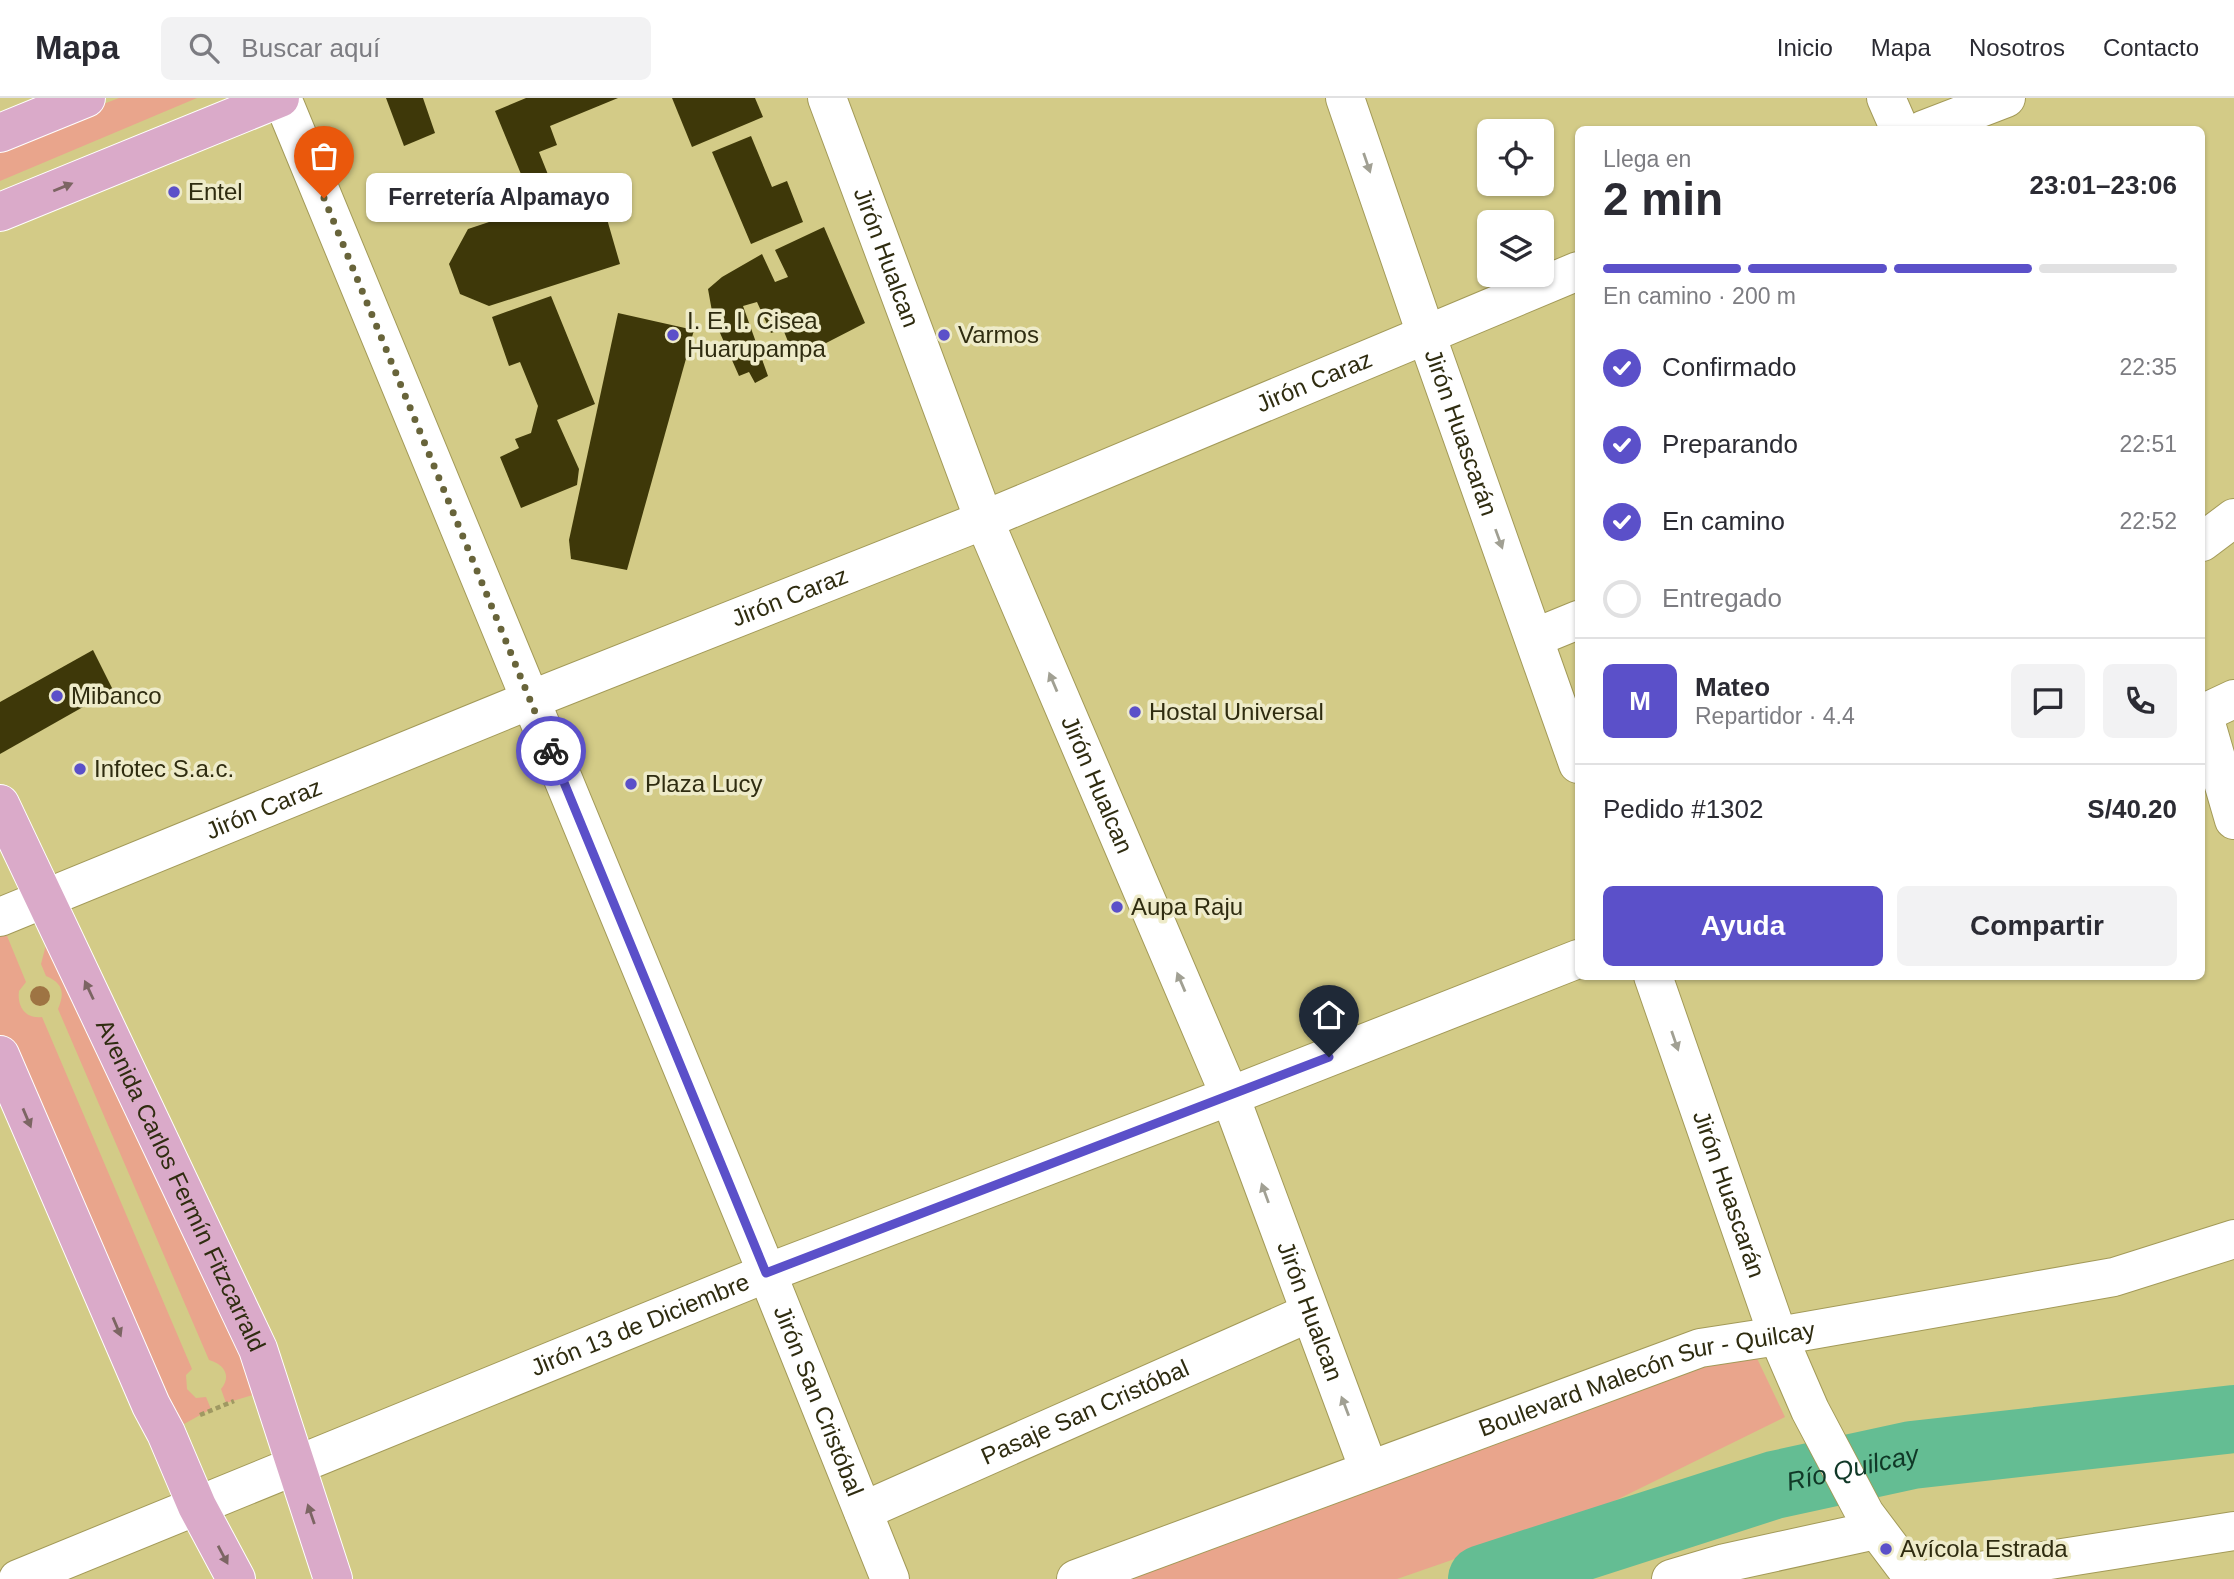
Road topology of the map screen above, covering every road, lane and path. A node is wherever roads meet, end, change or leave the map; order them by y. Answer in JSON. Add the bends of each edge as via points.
{"nodes":[{"id":1,"x":86,"y":98,"type":"edge"},
{"id":2,"x":281,"y":98,"type":"edge"},
{"id":3,"x":827,"y":98,"type":"edge"},
{"id":4,"x":1345,"y":98,"type":"edge"},
{"id":5,"x":1886,"y":98,"type":"edge"},
{"id":6,"x":2006,"y":98,"type":"edge"},
{"id":7,"x":1898,"y":126,"type":"edge"},
{"id":8,"x":1932,"y":126,"type":"edge"},
{"id":9,"x":0,"y":132,"type":"edge"},
{"id":10,"x":0,"y":212,"type":"edge"},
{"id":11,"x":1575,"y":272,"type":"edge"},
{"id":12,"x":1426,"y":334,"type":"junction"},
{"id":13,"x":2234,"y":518,"type":"edge"},
{"id":14,"x":984,"y":520,"type":"junction"},
{"id":15,"x":2205,"y":540,"type":"edge"},
{"id":16,"x":1575,"y":621,"type":"edge"},
{"id":17,"x":1534,"y":638,"type":"junction"},
{"id":18,"x":530,"y":700,"type":"junction"},
{"id":19,"x":2213,"y":709,"type":"edge"},
{"id":20,"x":1575,"y":755,"type":"edge"},
{"id":21,"x":0,"y":804,"type":"edge"},
{"id":22,"x":2234,"y":820,"type":"edge"},
{"id":23,"x":45,"y":898,"type":"junction"},
{"id":24,"x":0,"y":916,"type":"edge"},
{"id":25,"x":1575,"y":960,"type":"edge"},
{"id":26,"x":1654,"y":980,"type":"edge"},
{"id":27,"x":0,"y":1055,"type":"edge"},
{"id":28,"x":1230,"y":1096,"type":"junction"},
{"id":29,"x":2234,"y":1238,"type":"edge"},
{"id":30,"x":766,"y":1273,"type":"junction"},
{"id":31,"x":1309,"y":1313,"type":"junction"},
{"id":32,"x":1777,"y":1336,"type":"junction"},
{"id":33,"x":271,"y":1391,"type":"junction"},
{"id":34,"x":199,"y":1416,"type":"dead end"},
{"id":35,"x":295,"y":1465,"type":"junction"},
{"id":36,"x":1369,"y":1470,"type":"junction"},
{"id":37,"x":197,"y":1506,"type":"junction"},
{"id":38,"x":863,"y":1511,"type":"junction"},
{"id":39,"x":1870,"y":1522,"type":"junction"},
{"id":40,"x":2234,"y":1531,"type":"edge"},
{"id":41,"x":18,"y":1579,"type":"edge"},
{"id":42,"x":236,"y":1579,"type":"edge"},
{"id":43,"x":333,"y":1579,"type":"edge"},
{"id":44,"x":890,"y":1579,"type":"edge"},
{"id":45,"x":1076,"y":1579,"type":"edge"},
{"id":46,"x":1671,"y":1579,"type":"edge"},
{"id":47,"x":1914,"y":1579,"type":"edge"},
{"id":48,"x":1929,"y":1579,"type":"edge"}],
"edges":[{"from":1,"to":9,"type":"main road"},
{"from":10,"to":2,"type":"main road","one_way":true},
{"from":2,"to":18,"type":"street","name":"Jirón San Cristóbal"},
{"from":3,"to":14,"type":"street","name":"Jirón Hualcan"},
{"from":4,"to":12,"type":"street","name":"Jirón Huascarán","one_way":true},
{"from":5,"to":7,"type":"street"},
{"from":6,"to":8,"type":"street"},
{"from":11,"to":12,"type":"street","name":"Jirón Caraz"},
{"from":12,"to":14,"type":"street","name":"Jirón Caraz"},
{"from":12,"to":17,"type":"street","name":"Jirón Huascarán","one_way":true},
{"from":13,"to":15,"type":"street"},
{"from":14,"to":18,"type":"street","name":"Jirón Caraz"},
{"from":28,"to":14,"type":"street","name":"Jirón Hualcan","one_way":true},
{"from":16,"to":17,"type":"street"},
{"from":17,"to":20,"type":"street","name":"Jirón Huascarán"},
{"from":18,"to":23,"type":"street","name":"Jirón Caraz"},
{"from":18,"to":30,"type":"street","name":"Jirón San Cristóbal"},
{"from":19,"to":22,"type":"street"},
{"from":21,"to":23,"type":"main road","name":"Avenida Carlos Fermín Fitzcarrald"},
{"from":23,"to":24,"type":"street","name":"Jirón Caraz"},
{"from":33,"to":23,"type":"main road","name":"Avenida Carlos Fermín Fitzcarrald","one_way":true,"via":[[258,1349]]},
{"from":25,"to":28,"type":"street","name":"Jirón 13 de Diciembre"},
{"from":26,"to":32,"type":"street","name":"Jirón Huascarán","one_way":true},
{"from":27,"to":37,"type":"main road","one_way":true},
{"from":28,"to":30,"type":"street","name":"Jirón 13 de Diciembre"},
{"from":31,"to":28,"type":"street","name":"Jirón Hualcan","one_way":true},
{"from":29,"to":32,"type":"street","name":"Boulevard Malecón Sur - Quilcay","via":[[2114,1277]]},
{"from":30,"to":35,"type":"street","name":"Jirón 13 de Diciembre"},
{"from":30,"to":38,"type":"street","name":"Jirón San Cristóbal"},
{"from":36,"to":31,"type":"street","name":"Jirón Hualcan","one_way":true},
{"from":31,"to":38,"type":"street","name":"Pasaje San Cristóbal"},
{"from":32,"to":36,"type":"street","name":"Boulevard Malecón Sur - Quilcay","via":[[1700,1348]]},
{"from":32,"to":39,"type":"street","name":"Jirón Huascarán","via":[[1810,1410]]},
{"from":33,"to":34,"type":"path","via":[[226,1402]]},
{"from":33,"to":35,"type":"main road","name":"Avenida Carlos Fermín Fitzcarrald"},
{"from":35,"to":37,"type":"street","name":"Jirón 13 de Diciembre"},
{"from":43,"to":35,"type":"main road","name":"Avenida Carlos Fermín Fitzcarrald","one_way":true},
{"from":36,"to":45,"type":"street","name":"Boulevard Malecón Sur - Quilcay"},
{"from":37,"to":41,"type":"street","name":"Jirón 13 de Diciembre"},
{"from":37,"to":42,"type":"main road","one_way":true},
{"from":38,"to":44,"type":"street","name":"Jirón San Cristóbal"},
{"from":39,"to":46,"type":"street"},
{"from":39,"to":47,"type":"street","name":"Jirón Huascarán"},
{"from":40,"to":48,"type":"street"}]}
